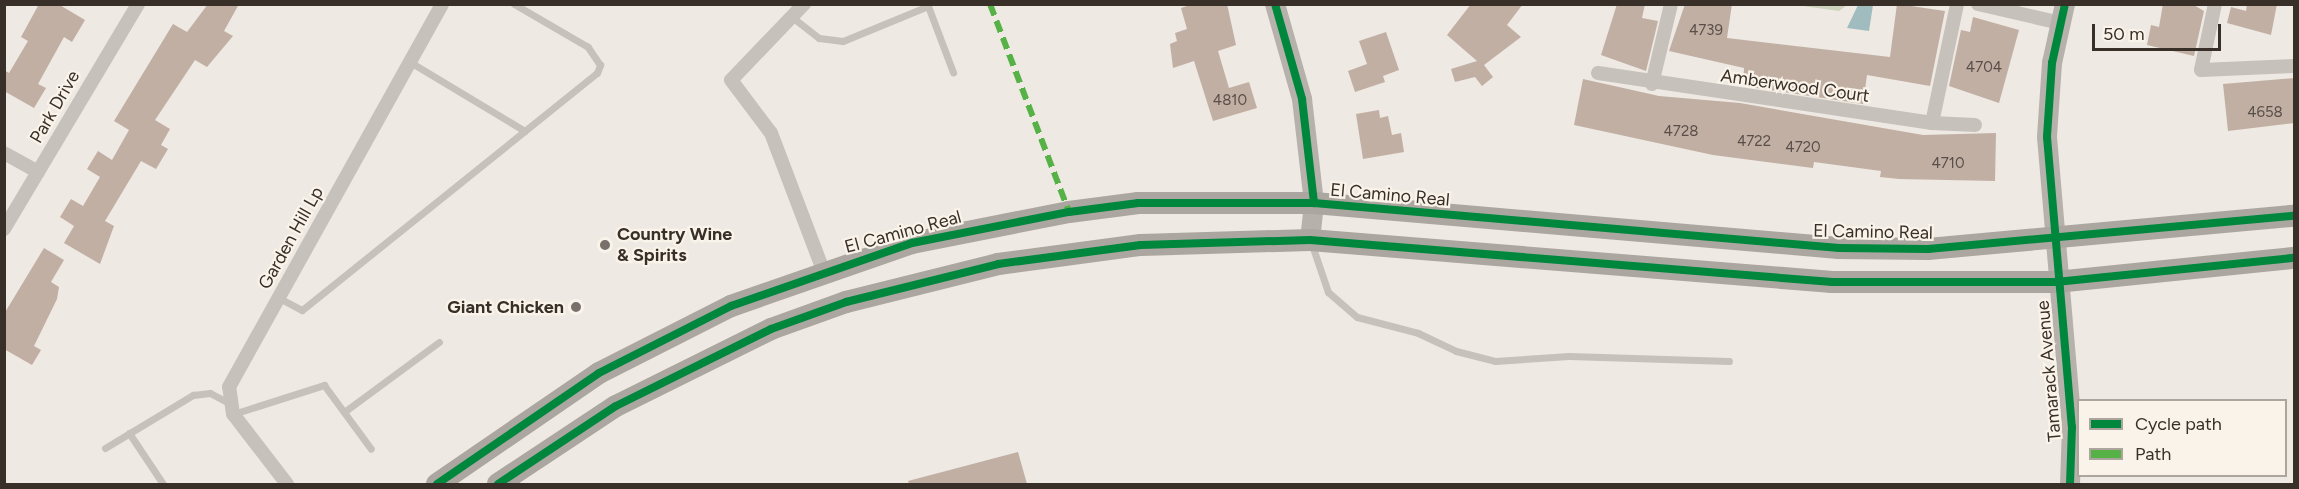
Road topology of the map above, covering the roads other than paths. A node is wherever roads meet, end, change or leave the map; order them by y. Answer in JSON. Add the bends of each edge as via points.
{"nodes":[{"id":1,"x":138,"y":4,"type":"edge"},
{"id":2,"x":442,"y":4,"type":"edge"},
{"id":3,"x":514,"y":4,"type":"edge"},
{"id":4,"x":804,"y":4,"type":"edge"},
{"id":5,"x":1275,"y":4,"type":"edge"},
{"id":6,"x":1671,"y":4,"type":"edge"},
{"id":7,"x":1957,"y":4,"type":"edge"},
{"id":8,"x":1978,"y":4,"type":"edge"},
{"id":9,"x":2216,"y":4,"type":"edge"},
{"id":10,"x":928,"y":5,"type":"edge"},
{"id":11,"x":2062,"y":14,"type":"edge"},
{"id":12,"x":792,"y":17,"type":"junction"},
{"id":13,"x":410,"y":62,"type":"junction"},
{"id":14,"x":2295,"y":66,"type":"edge"},
{"id":15,"x":953,"y":72,"type":"dead end"},
{"id":16,"x":1598,"y":74,"type":"dead end"},
{"id":17,"x":1652,"y":84,"type":"junction"},
{"id":18,"x":1932,"y":123,"type":"junction"},
{"id":19,"x":1976,"y":125,"type":"dead end"},
{"id":20,"x":525,"y":131,"type":"junction"},
{"id":21,"x":4,"y":153,"type":"edge"},
{"id":22,"x":38,"y":172,"type":"junction"},
{"id":23,"x":1314,"y":203,"type":"junction"},
{"id":24,"x":2295,"y":216,"type":"edge"},
{"id":25,"x":4,"y":229,"type":"edge"},
{"id":26,"x":2056,"y":237,"type":"junction"},
{"id":27,"x":1310,"y":240,"type":"junction"},
{"id":28,"x":2295,"y":258,"type":"edge"},
{"id":29,"x":823,"y":270,"type":"junction"},
{"id":30,"x":2056,"y":282,"type":"junction"},
{"id":31,"x":279,"y":298,"type":"junction"},
{"id":32,"x":439,"y":342,"type":"dead end"},
{"id":33,"x":1729,"y":361,"type":"dead end"},
{"id":34,"x":230,"y":408,"type":"junction"},
{"id":35,"x":344,"y":412,"type":"junction"},
{"id":36,"x":129,"y":433,"type":"junction"},
{"id":37,"x":105,"y":448,"type":"dead end"},
{"id":38,"x":371,"y":448,"type":"dead end"},
{"id":39,"x":163,"y":484,"type":"edge"},
{"id":40,"x":287,"y":484,"type":"edge"},
{"id":41,"x":437,"y":484,"type":"edge"},
{"id":42,"x":498,"y":484,"type":"edge"},
{"id":43,"x":2070,"y":484,"type":"edge"}],
"edges":[{"from":1,"to":22,"type":"street","name":"Park Drive"},
{"from":2,"to":13,"type":"street","name":"Garden Hill Lp"},
{"from":3,"to":20,"type":"lane","via":[[588,47],[600,65],[597,73]]},
{"from":4,"to":12,"type":"street"},
{"from":5,"to":23,"type":"main road","via":[[1302,99]]},
{"from":6,"to":17,"type":"street"},
{"from":7,"to":18,"type":"street"},
{"from":8,"to":11,"type":"street"},
{"from":9,"to":14,"type":"street","via":[[2201,70]]},
{"from":10,"to":12,"type":"lane","via":[[843,41],[819,38]]},
{"from":10,"to":15,"type":"lane"},
{"from":11,"to":26,"type":"main road","name":"Tamarack Avenue","via":[[2047,137]]},
{"from":12,"to":29,"type":"street","via":[[732,80],[771,133]]},
{"from":13,"to":20,"type":"lane"},
{"from":13,"to":31,"type":"street","name":"Garden Hill Lp"},
{"from":16,"to":17,"type":"street","name":"Amberwood Court"},
{"from":17,"to":18,"type":"street","name":"Amberwood Court"},
{"from":18,"to":19,"type":"street","name":"Amberwood Court"},
{"from":20,"to":31,"type":"lane","via":[[302,310]]},
{"from":21,"to":22,"type":"street"},
{"from":22,"to":25,"type":"street","name":"Park Drive"},
{"from":23,"to":26,"type":"main road","name":"El Camino Real","via":[[1839,248],[1928,249]]},
{"from":23,"to":27,"type":"main road"},
{"from":23,"to":29,"type":"main road","name":"El Camino Real","via":[[1138,203],[1069,212],[912,243]]},
{"from":24,"to":26,"type":"main road","name":"El Camino Real"},
{"from":26,"to":30,"type":"main road","name":"Tamarack Avenue"},
{"from":27,"to":30,"type":"main road","via":[[1832,282]]},
{"from":27,"to":33,"type":"lane","via":[[1328,292],[1357,316],[1418,333],[1456,351],[1495,361],[1569,356]]},
{"from":27,"to":42,"type":"main road","via":[[1141,245],[1084,252],[998,264],[846,302],[705,358],[569,435]]},
{"from":28,"to":30,"type":"main road"},
{"from":29,"to":41,"type":"main road","name":"El Camino Real","via":[[644,348],[529,416]]},
{"from":30,"to":43,"type":"main road","name":"Tamarack Avenue","via":[[2072,427]]},
{"from":31,"to":34,"type":"street","name":"Garden Hill Lp","via":[[229,387]]},
{"from":32,"to":35,"type":"lane"},
{"from":34,"to":35,"type":"lane","via":[[324,385]]},
{"from":34,"to":36,"type":"lane","via":[[210,393],[193,395]]},
{"from":34,"to":40,"type":"street"},
{"from":35,"to":38,"type":"lane"},
{"from":36,"to":37,"type":"lane"},
{"from":36,"to":39,"type":"lane"}]}
